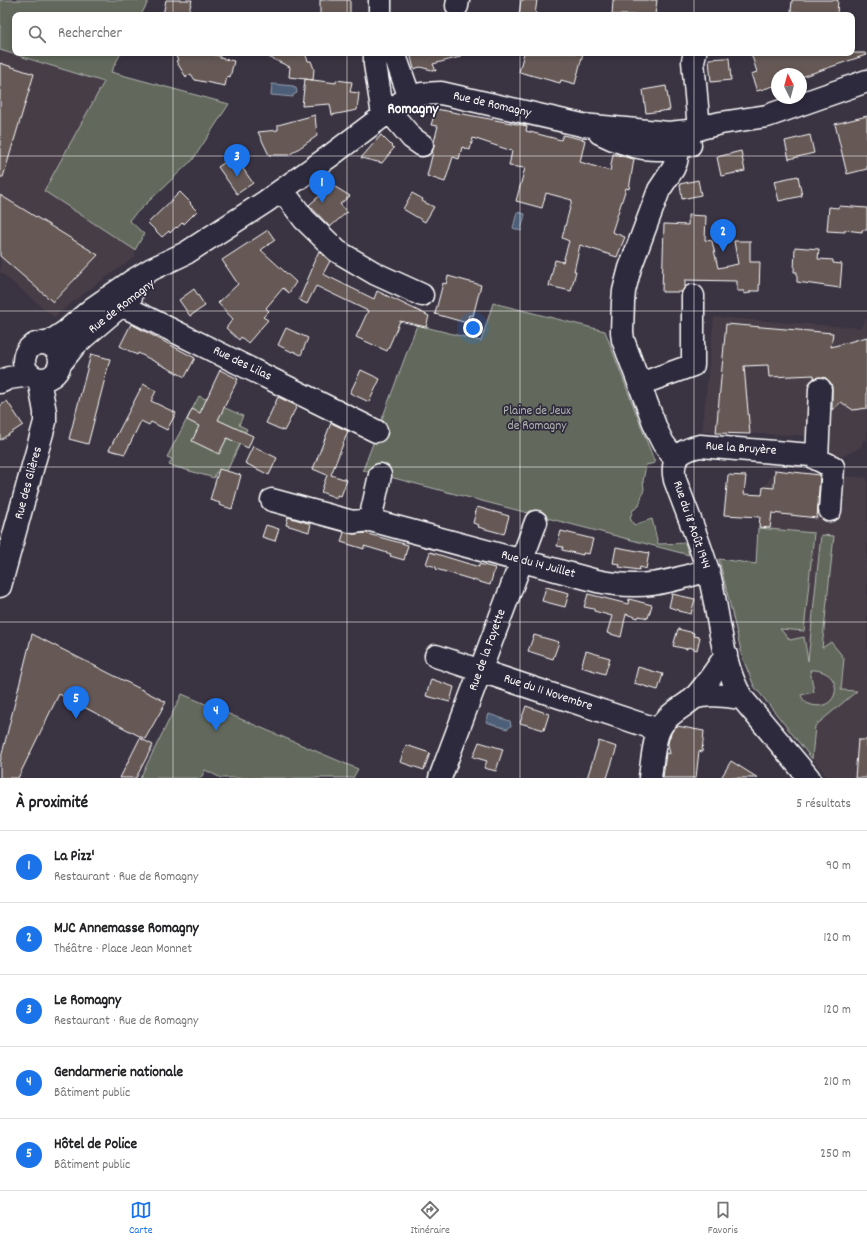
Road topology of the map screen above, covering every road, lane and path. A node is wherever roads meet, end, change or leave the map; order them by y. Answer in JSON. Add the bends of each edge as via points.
{"nodes":[{"id":1,"x":380,"y":0,"type":"edge"},
{"id":2,"x":380,"y":12,"type":"edge"},
{"id":3,"x":375,"y":56,"type":"edge"},
{"id":4,"x":395,"y":56,"type":"edge"},
{"id":5,"x":694,"y":56,"type":"edge"},
{"id":6,"x":867,"y":81,"type":"edge"},
{"id":7,"x":410,"y":98,"type":"junction"},
{"id":8,"x":386,"y":113,"type":"junction"},
{"id":9,"x":768,"y":116,"type":"junction"},
{"id":10,"x":699,"y":128,"type":"junction"},
{"id":11,"x":668,"y":140,"type":"junction"},
{"id":12,"x":422,"y":145,"type":"dead end"},
{"id":13,"x":282,"y":190,"type":"junction"},
{"id":14,"x":422,"y":294,"type":"dead end"},
{"id":15,"x":693,"y":296,"type":"dead end"},
{"id":16,"x":114,"y":301,"type":"junction"},
{"id":17,"x":47,"y":344,"type":"junction"},
{"id":18,"x":25,"y":354,"type":"junction"},
{"id":19,"x":0,"y":366,"type":"edge"},
{"id":20,"x":45,"y":373,"type":"junction"},
{"id":21,"x":0,"y":382,"type":"edge"},
{"id":22,"x":640,"y":384,"type":"junction"},
{"id":23,"x":820,"y":389,"type":"dead end"},
{"id":24,"x":376,"y":431,"type":"dead end"},
{"id":25,"x":814,"y":457,"type":"junction"},
{"id":26,"x":676,"y":460,"type":"junction"},
{"id":27,"x":380,"y":475,"type":"dead end"},
{"id":28,"x":272,"y":500,"type":"dead end"},
{"id":29,"x":830,"y":510,"type":"dead end"},
{"id":30,"x":370,"y":520,"type":"junction"},
{"id":31,"x":536,"y":522,"type":"dead end"},
{"id":32,"x":522,"y":561,"type":"junction"},
{"id":33,"x":708,"y":570,"type":"junction"},
{"id":34,"x":0,"y":586,"type":"edge"},
{"id":35,"x":726,"y":655,"type":"junction"},
{"id":36,"x":436,"y":656,"type":"dead end"},
{"id":37,"x":481,"y":670,"type":"junction"},
{"id":38,"x":693,"y":698,"type":"junction"},
{"id":39,"x":742,"y":698,"type":"junction"},
{"id":40,"x":659,"y":730,"type":"junction"},
{"id":41,"x":440,"y":778,"type":"edge"},
{"id":42,"x":650,"y":778,"type":"edge"},
{"id":43,"x":810,"y":778,"type":"edge"}],
"edges":[{"from":1,"to":2,"type":"street"},
{"from":3,"to":8,"type":"street"},
{"from":4,"to":7,"type":"street"},
{"from":5,"to":10,"type":"street"},
{"from":6,"to":9,"type":"street","name":"Rue de Romagny"},
{"from":7,"to":8,"type":"street","name":"Rue de Romagny"},
{"from":7,"to":11,"type":"street","name":"Rue de Romagny","via":[[425,93],[441,93],[582,125]]},
{"from":8,"to":12,"type":"street"},
{"from":8,"to":13,"type":"street","name":"Rue de Romagny"},
{"from":9,"to":10,"type":"street","name":"Rue de Romagny"},
{"from":9,"to":11,"type":"street","name":"Rue de Romagny","via":[[734,133],[699,143]]},
{"from":10,"to":11,"type":"street","name":"Rue de Romagny"},
{"from":11,"to":22,"type":"street","via":[[677,157],[675,165],[659,190],[626,281],[623,302],[624,343]]},
{"from":13,"to":14,"type":"street","via":[[304,219],[337,251],[376,274]]},
{"from":13,"to":16,"type":"street","name":"Rue de Romagny","via":[[186,252],[148,271]]},
{"from":15,"to":22,"type":"street","via":[[693,365]]},
{"from":16,"to":17,"type":"street","name":"Rue de Romagny","via":[[85,314]]},
{"from":16,"to":20,"type":"street","name":"Rue de Romagny","via":[[75,345]]},
{"from":16,"to":24,"type":"street","name":"Rue des Lilas"},
{"from":17,"to":18,"type":"street","name":"Rue de Romagny","via":[[35,344]]},
{"from":17,"to":20,"type":"street","via":[[54,348],[60,359]]},
{"from":18,"to":19,"type":"street"},
{"from":18,"to":20,"type":"street","via":[[24,366]]},
{"from":20,"to":21,"type":"street","via":[[9,378]]},
{"from":20,"to":34,"type":"street","name":"Rue des Glières","via":[[44,425]]},
{"from":22,"to":26,"type":"street","via":[[660,438]]},
{"from":23,"to":25,"type":"street"},
{"from":25,"to":26,"type":"street","name":"Rue la Bruyère","via":[[704,446],[686,450]]},
{"from":25,"to":29,"type":"street","via":[[833,467]]},
{"from":26,"to":33,"type":"street","name":"Rue du 18 Août 1944","via":[[673,468],[675,480]]},
{"from":27,"to":30,"type":"street"},
{"from":28,"to":30,"type":"street","name":"Rue du 14 Juillet","via":[[353,522]]},
{"from":30,"to":32,"type":"street","name":"Rue du 14 Juillet"},
{"from":31,"to":32,"type":"street","name":"Rue de la Fayette"},
{"from":32,"to":33,"type":"street","name":"Rue du 14 Juillet","via":[[597,581],[641,586]]},
{"from":32,"to":37,"type":"street","name":"Rue de la Fayette"},
{"from":33,"to":35,"type":"street","name":"Rue du 18 Août 1944"},
{"from":35,"to":38,"type":"street","via":[[712,677]]},
{"from":35,"to":39,"type":"street","name":"Rue du 18 Août 1944"},
{"from":36,"to":37,"type":"street","name":"Rue du 11 Novembre"},
{"from":37,"to":40,"type":"street","name":"Rue du 11 Novembre"},
{"from":37,"to":41,"type":"street","name":"Rue de la Fayette"},
{"from":38,"to":39,"type":"street","via":[[705,695]]},
{"from":38,"to":40,"type":"street","via":[[673,713]]},
{"from":39,"to":43,"type":"street","name":"Rue du 18 Août 1944"},
{"from":40,"to":42,"type":"street"}]}
